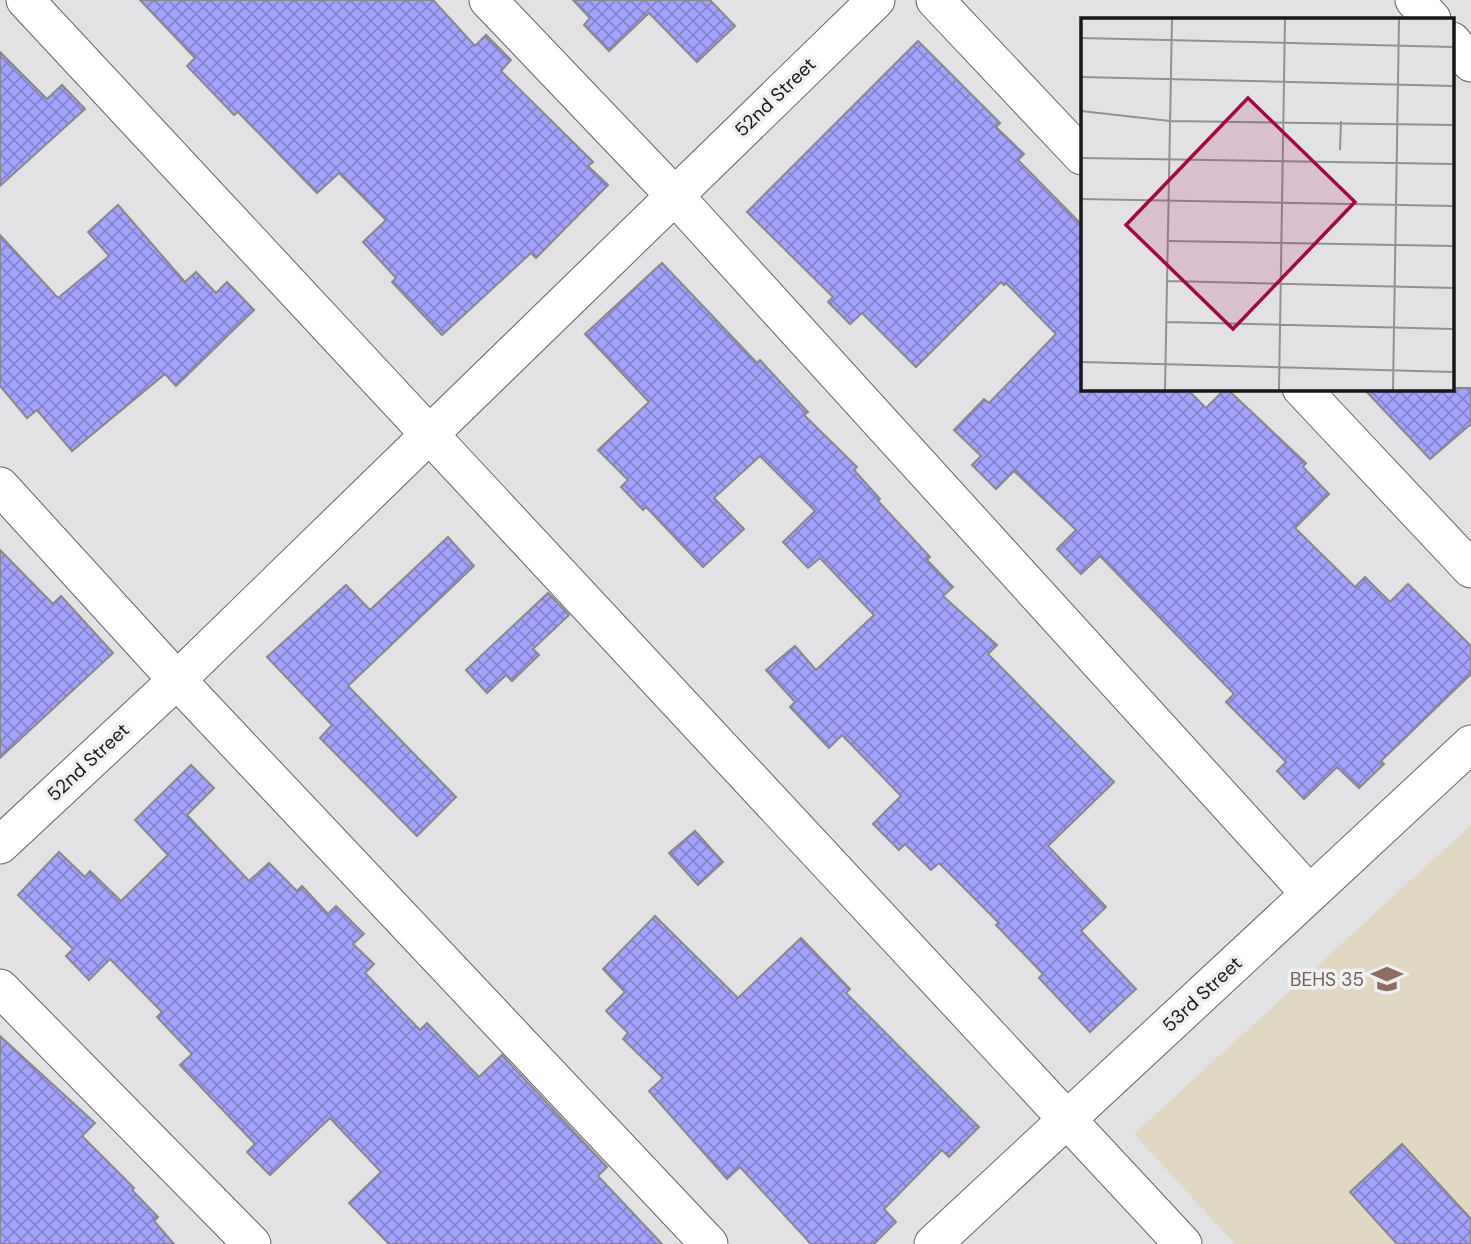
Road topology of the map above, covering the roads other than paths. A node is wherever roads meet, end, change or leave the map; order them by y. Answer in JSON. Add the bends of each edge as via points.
{"nodes":[{"id":1,"x":25,"y":0,"type":"edge"},
{"id":2,"x":488,"y":0,"type":"edge"},
{"id":3,"x":876,"y":0,"type":"edge"},
{"id":4,"x":935,"y":0,"type":"edge"},
{"id":5,"x":1415,"y":0,"type":"edge"},
{"id":6,"x":1431,"y":18,"type":"edge"},
{"id":7,"x":1454,"y":43,"type":"edge"},
{"id":8,"x":1471,"y":62,"type":"edge"},
{"id":9,"x":1081,"y":154,"type":"edge"},
{"id":10,"x":674,"y":195,"type":"junction"},
{"id":11,"x":1303,"y":390,"type":"edge"},
{"id":12,"x":429,"y":435,"type":"junction"},
{"id":13,"x":0,"y":486,"type":"edge"},
{"id":14,"x":1471,"y":569,"type":"edge"},
{"id":15,"x":177,"y":680,"type":"junction"},
{"id":16,"x":1471,"y":744,"type":"edge"},
{"id":17,"x":0,"y":845,"type":"edge"},
{"id":18,"x":1309,"y":894,"type":"junction"},
{"id":19,"x":0,"y":988,"type":"edge"},
{"id":20,"x":1068,"y":1120,"type":"junction"},
{"id":21,"x":252,"y":1244,"type":"edge"},
{"id":22,"x":709,"y":1244,"type":"edge"},
{"id":23,"x":933,"y":1244,"type":"edge"},
{"id":24,"x":1183,"y":1244,"type":"edge"}],
"edges":[{"from":1,"to":12,"type":"street"},
{"from":2,"to":10,"type":"street"},
{"from":3,"to":10,"type":"street","name":"52nd Street"},
{"from":4,"to":9,"type":"street"},
{"from":5,"to":6,"type":"street"},
{"from":7,"to":8,"type":"street"},
{"from":10,"to":12,"type":"street","name":"52nd Street"},
{"from":10,"to":18,"type":"street"},
{"from":11,"to":14,"type":"street"},
{"from":12,"to":15,"type":"street","name":"52nd Street"},
{"from":12,"to":20,"type":"street"},
{"from":13,"to":15,"type":"street"},
{"from":15,"to":17,"type":"street","name":"52nd Street"},
{"from":15,"to":22,"type":"street"},
{"from":16,"to":18,"type":"street","name":"53rd Street"},
{"from":18,"to":20,"type":"street","name":"53rd Street"},
{"from":19,"to":21,"type":"street"},
{"from":20,"to":23,"type":"street","name":"53rd Street"},
{"from":20,"to":24,"type":"street"}]}
